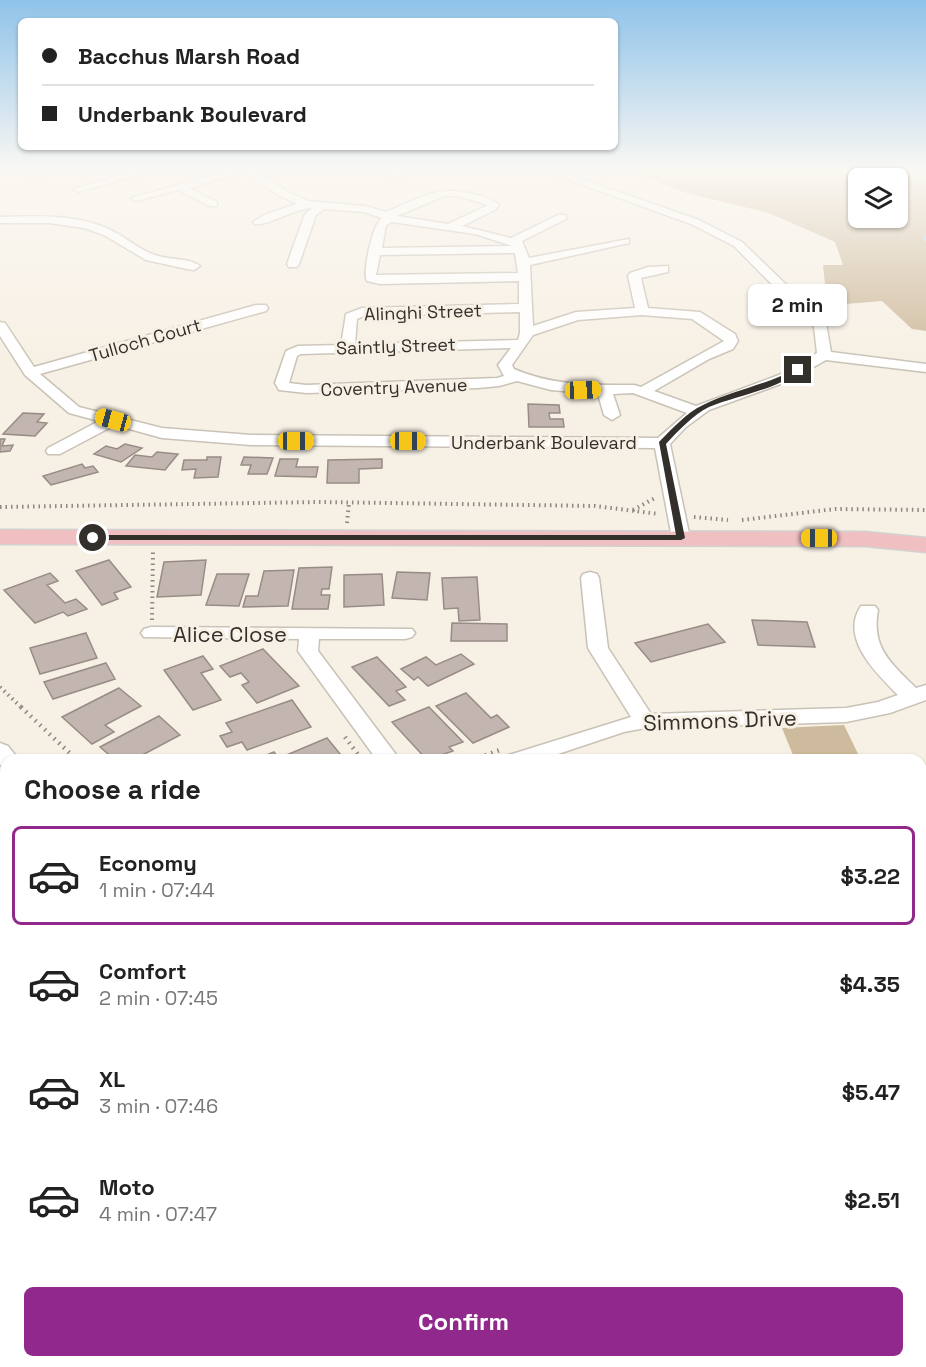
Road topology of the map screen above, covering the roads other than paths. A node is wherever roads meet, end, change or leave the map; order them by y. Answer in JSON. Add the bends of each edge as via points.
{"nodes":[{"id":1,"x":116,"y":236,"type":"edge"},
{"id":2,"x":303,"y":236,"type":"edge"},
{"id":3,"x":378,"y":236,"type":"edge"},
{"id":4,"x":483,"y":236,"type":"edge"},
{"id":5,"x":532,"y":236,"type":"edge"},
{"id":6,"x":722,"y":236,"type":"edge"},
{"id":7,"x":626,"y":241,"type":"dead end"},
{"id":8,"x":518,"y":245,"type":"junction"},
{"id":9,"x":374,"y":252,"type":"junction"},
{"id":10,"x":524,"y":262,"type":"junction"},
{"id":11,"x":292,"y":264,"type":"dead end"},
{"id":12,"x":195,"y":266,"type":"dead end"},
{"id":13,"x":664,"y":269,"type":"dead end"},
{"id":14,"x":524,"y":277,"type":"junction"},
{"id":15,"x":261,"y":308,"type":"dead end"},
{"id":16,"x":526,"y":308,"type":"junction"},
{"id":17,"x":642,"y":311,"type":"junction"},
{"id":18,"x":0,"y":326,"type":"edge"},
{"id":19,"x":524,"y":338,"type":"junction"},
{"id":20,"x":348,"y":348,"type":"junction"},
{"id":21,"x":824,"y":355,"type":"junction"},
{"id":22,"x":505,"y":365,"type":"junction"},
{"id":23,"x":926,"y":368,"type":"edge"},
{"id":24,"x":30,"y":372,"type":"junction"},
{"id":25,"x":284,"y":372,"type":"joint"},
{"id":26,"x":518,"y":376,"type":"junction"},
{"id":27,"x":574,"y":389,"type":"junction"},
{"id":28,"x":604,"y":389,"type":"junction"},
{"id":29,"x":648,"y":389,"type":"junction"},
{"id":30,"x":701,"y":409,"type":"junction"},
{"id":31,"x":612,"y":415,"type":"dead end"},
{"id":32,"x":113,"y":420,"type":"junction"},
{"id":33,"x":662,"y":443,"type":"junction"},
{"id":34,"x":54,"y":452,"type":"dead end"},
{"id":35,"x":679,"y":527,"type":"junction"},
{"id":36,"x":926,"y":531,"type":"edge"},
{"id":37,"x":0,"y":538,"type":"edge"},
{"id":38,"x":865,"y":539,"type":"junction"},
{"id":39,"x":926,"y":545,"type":"edge"},
{"id":40,"x":590,"y":578,"type":"dead end"},
{"id":41,"x":868,"y":610,"type":"dead end"},
{"id":42,"x":152,"y":633,"type":"road end"},
{"id":43,"x":405,"y":633,"type":"dead end"},
{"id":44,"x":309,"y":635,"type":"junction"},
{"id":45,"x":919,"y":695,"type":"edge"},
{"id":46,"x":645,"y":720,"type":"junction"},
{"id":47,"x":385,"y":754,"type":"edge"},
{"id":48,"x":535,"y":754,"type":"edge"}],
"edges":[{"from":1,"to":12,"type":"street","via":[[137,251],[167,263]]},
{"from":2,"to":11,"type":"street"},
{"from":3,"to":9,"type":"street"},
{"from":4,"to":8,"type":"street"},
{"from":5,"to":8,"type":"street"},
{"from":6,"to":21,"type":"street","via":[[738,244],[821,326]]},
{"from":7,"to":10,"type":"street"},
{"from":8,"to":9,"type":"street"},
{"from":8,"to":10,"type":"street"},
{"from":9,"to":14,"type":"street","via":[[370,274],[380,280]]},
{"from":10,"to":14,"type":"street"},
{"from":13,"to":17,"type":"street","via":[[634,276]]},
{"from":14,"to":16,"type":"street"},
{"from":15,"to":24,"type":"street","name":"Tulloch Court"},
{"from":16,"to":19,"type":"street"},
{"from":16,"to":20,"type":"street","name":"Alinghi Street","via":[[362,312],[351,317]]},
{"from":17,"to":19,"type":"street","via":[[576,316]]},
{"from":17,"to":29,"type":"street","via":[[695,315],[731,341]]},
{"from":18,"to":24,"type":"street","name":"Underbank Boulevard"},
{"from":19,"to":20,"type":"street","name":"Saintly Street"},
{"from":19,"to":22,"type":"street"},
{"from":20,"to":25,"type":"street","name":"Saintly Street","via":[[298,350],[291,354]]},
{"from":21,"to":23,"type":"street"},
{"from":21,"to":30,"type":"street","name":"Underbank Boulevard","via":[[784,378]]},
{"from":22,"to":26,"type":"street","via":[[508,372]]},
{"from":22,"to":27,"type":"street","via":[[551,375]]},
{"from":24,"to":32,"type":"street","name":"Underbank Boulevard","via":[[74,410]]},
{"from":25,"to":26,"type":"street","name":"Coventry Avenue","via":[[284,387],[306,389],[478,384]]},
{"from":26,"to":27,"type":"street"},
{"from":27,"to":28,"type":"street"},
{"from":28,"to":29,"type":"street"},
{"from":28,"to":31,"type":"street"},
{"from":29,"to":30,"type":"street"},
{"from":30,"to":33,"type":"street","name":"Underbank Boulevard"},
{"from":32,"to":33,"type":"street","name":"Underbank Boulevard","via":[[162,433],[251,440]]},
{"from":32,"to":34,"type":"street"},
{"from":33,"to":35,"type":"street","name":"Underbank Boulevard"},
{"from":35,"to":37,"type":"main road"},
{"from":35,"to":38,"type":"main road"},
{"from":36,"to":38,"type":"main road"},
{"from":38,"to":39,"type":"main road"},
{"from":40,"to":46,"type":"street","via":[[598,648]]},
{"from":41,"to":45,"type":"street","via":[[865,630],[870,645],[884,666]]},
{"from":42,"to":44,"type":"street","name":"Alice Close"},
{"from":43,"to":44,"type":"street","name":"Alice Close"},
{"from":44,"to":47,"type":"street","name":"Alice Close","via":[[308,651]]},
{"from":45,"to":46,"type":"street","name":"Simmons Drive","via":[[846,715]]},
{"from":46,"to":48,"type":"street","name":"Simmons Drive"}]}
